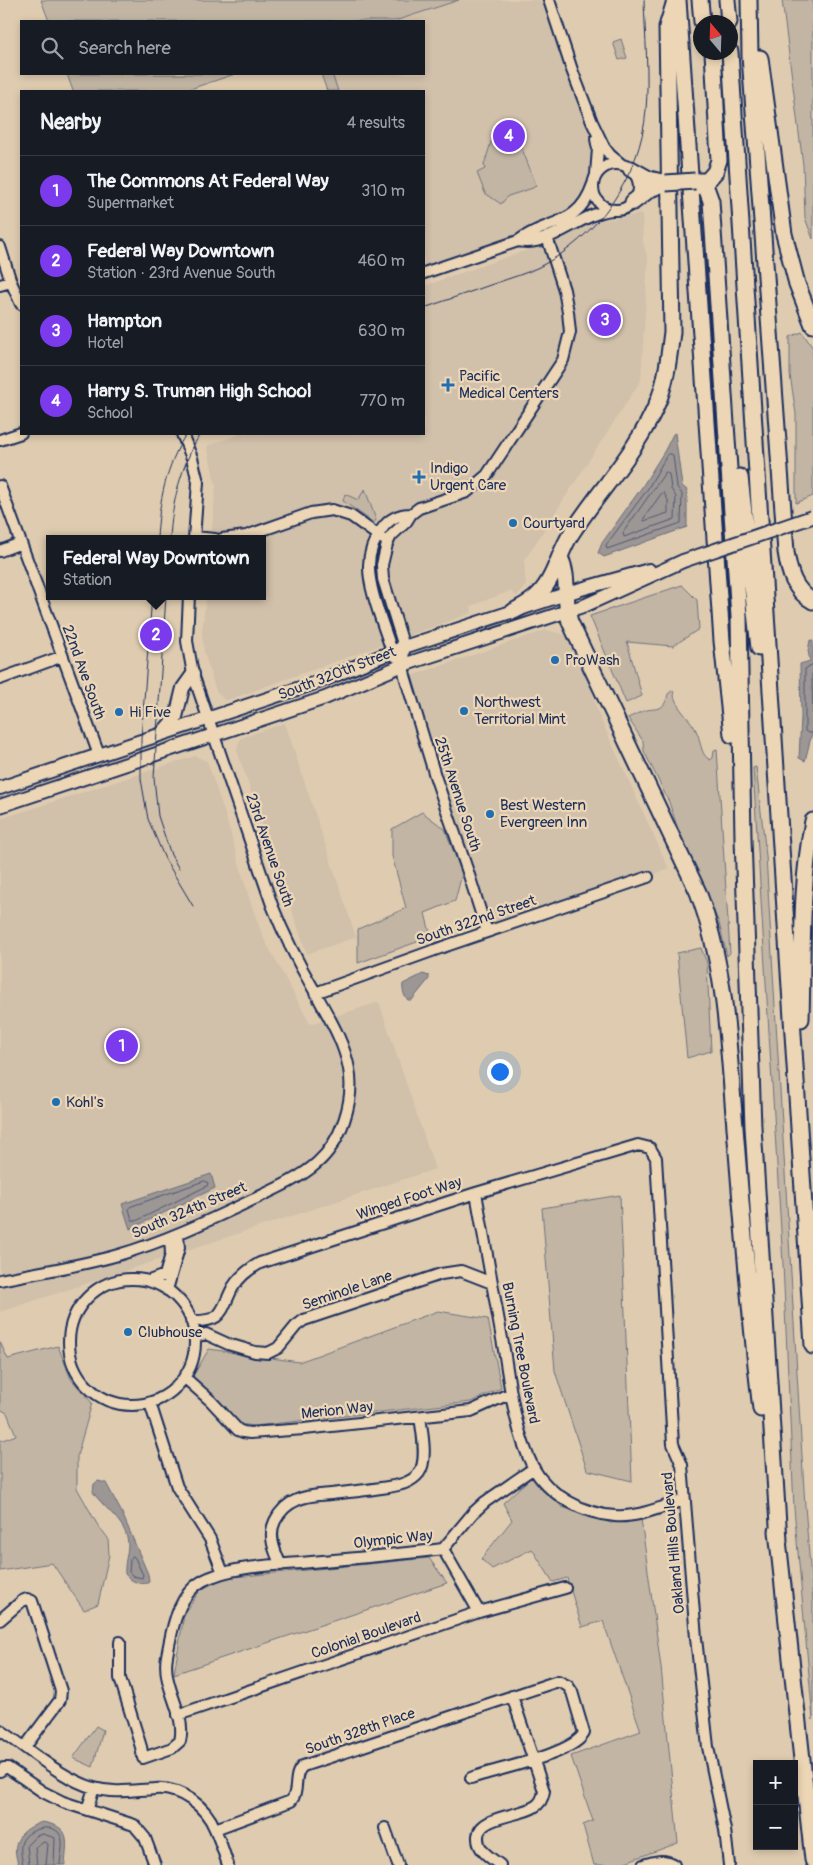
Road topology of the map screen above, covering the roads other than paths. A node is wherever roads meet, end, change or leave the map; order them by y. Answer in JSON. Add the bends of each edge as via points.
{"nodes":[{"id":1,"x":549,"y":0,"type":"edge"},
{"id":2,"x":677,"y":0,"type":"edge"},
{"id":3,"x":700,"y":0,"type":"edge"},
{"id":4,"x":710,"y":0,"type":"edge"},
{"id":5,"x":727,"y":0,"type":"edge"},
{"id":6,"x":749,"y":0,"type":"edge"},
{"id":7,"x":753,"y":0,"type":"edge"},
{"id":8,"x":701,"y":15,"type":"edge"},
{"id":9,"x":711,"y":15,"type":"edge"},
{"id":10,"x":728,"y":15,"type":"edge"},
{"id":11,"x":705,"y":60,"type":"edge"},
{"id":12,"x":713,"y":60,"type":"edge"},
{"id":13,"x":731,"y":60,"type":"edge"},
{"id":14,"x":592,"y":122,"type":"junction"},
{"id":15,"x":713,"y":128,"type":"junction"},
{"id":16,"x":626,"y":166,"type":"junction"},
{"id":17,"x":594,"y":180,"type":"junction"},
{"id":18,"x":701,"y":181,"type":"junction"},
{"id":19,"x":649,"y":184,"type":"junction"},
{"id":20,"x":633,"y":202,"type":"junction"},
{"id":21,"x":614,"y":210,"type":"junction"},
{"id":22,"x":719,"y":232,"type":"junction"},
{"id":23,"x":547,"y":237,"type":"junction"},
{"id":24,"x":518,"y":241,"type":"junction"},
{"id":25,"x":0,"y":247,"type":"edge"},
{"id":26,"x":425,"y":273,"type":"edge"},
{"id":27,"x":11,"y":282,"type":"junction"},
{"id":28,"x":0,"y":285,"type":"edge"},
{"id":29,"x":20,"y":302,"type":"edge"},
{"id":30,"x":813,"y":325,"type":"edge"},
{"id":31,"x":20,"y":433,"type":"edge"},
{"id":32,"x":179,"y":435,"type":"edge"},
{"id":33,"x":0,"y":440,"type":"edge"},
{"id":34,"x":0,"y":486,"type":"edge"},
{"id":35,"x":411,"y":514,"type":"junction"},
{"id":36,"x":813,"y":517,"type":"edge"},
{"id":37,"x":194,"y":535,"type":"edge"},
{"id":38,"x":249,"y":535,"type":"edge"},
{"id":39,"x":377,"y":536,"type":"junction"},
{"id":40,"x":388,"y":541,"type":"junction"},
{"id":41,"x":21,"y":543,"type":"junction"},
{"id":42,"x":0,"y":551,"type":"edge"},
{"id":43,"x":560,"y":557,"type":"junction"},
{"id":44,"x":683,"y":561,"type":"junction"},
{"id":45,"x":568,"y":593,"type":"junction"},
{"id":46,"x":189,"y":600,"type":"edge"},
{"id":47,"x":813,"y":601,"type":"edge"},
{"id":48,"x":566,"y":610,"type":"junction"},
{"id":49,"x":514,"y":611,"type":"junction"},
{"id":50,"x":404,"y":647,"type":"junction"},
{"id":51,"x":392,"y":652,"type":"junction"},
{"id":52,"x":63,"y":656,"type":"junction"},
{"id":53,"x":403,"y":665,"type":"junction"},
{"id":54,"x":193,"y":674,"type":"junction"},
{"id":55,"x":0,"y":679,"type":"edge"},
{"id":56,"x":209,"y":718,"type":"junction"},
{"id":57,"x":161,"y":734,"type":"junction"},
{"id":58,"x":215,"y":734,"type":"junction"},
{"id":59,"x":99,"y":755,"type":"junction"},
{"id":60,"x":80,"y":761,"type":"junction"},
{"id":61,"x":0,"y":788,"type":"edge"},
{"id":62,"x":3,"y":805,"type":"edge"},
{"id":63,"x":778,"y":813,"type":"junction"},
{"id":64,"x":813,"y":821,"type":"edge"},
{"id":65,"x":743,"y":838,"type":"junction"},
{"id":66,"x":648,"y":877,"type":"dead end"},
{"id":67,"x":487,"y":932,"type":"junction"},
{"id":68,"x":315,"y":993,"type":"junction"},
{"id":69,"x":348,"y":1104,"type":"joint"},
{"id":70,"x":799,"y":1118,"type":"junction"},
{"id":71,"x":656,"y":1158,"type":"joint"},
{"id":72,"x":476,"y":1192,"type":"junction"},
{"id":73,"x":174,"y":1235,"type":"junction"},
{"id":74,"x":0,"y":1280,"type":"edge"},
{"id":75,"x":149,"y":1282,"type":"junction"},
{"id":76,"x":492,"y":1283,"type":"junction"},
{"id":77,"x":167,"y":1290,"type":"junction"},
{"id":78,"x":216,"y":1317,"type":"junction"},
{"id":79,"x":191,"y":1321,"type":"junction"},
{"id":80,"x":206,"y":1334,"type":"junction"},
{"id":81,"x":195,"y":1337,"type":"junction"},
{"id":82,"x":813,"y":1346,"type":"edge"},
{"id":83,"x":193,"y":1358,"type":"junction"},
{"id":84,"x":184,"y":1378,"type":"junction"},
{"id":85,"x":511,"y":1393,"type":"junction"},
{"id":86,"x":150,"y":1403,"type":"junction"},
{"id":87,"x":420,"y":1417,"type":"junction"},
{"id":88,"x":534,"y":1468,"type":"junction"},
{"id":89,"x":685,"y":1500,"type":"junction"},
{"id":90,"x":779,"y":1541,"type":"junction"},
{"id":91,"x":443,"y":1549,"type":"junction"},
{"id":92,"x":281,"y":1565,"type":"junction"},
{"id":93,"x":223,"y":1573,"type":"junction"},
{"id":94,"x":565,"y":1588,"type":"dead end"},
{"id":95,"x":479,"y":1612,"type":"junction"},
{"id":96,"x":0,"y":1620,"type":"edge"},
{"id":97,"x":120,"y":1642,"type":"dead end"},
{"id":98,"x":512,"y":1696,"type":"junction"},
{"id":99,"x":178,"y":1715,"type":"junction"},
{"id":100,"x":0,"y":1730,"type":"edge"},
{"id":101,"x":25,"y":1747,"type":"junction"},
{"id":102,"x":534,"y":1760,"type":"junction"},
{"id":103,"x":0,"y":1771,"type":"edge"},
{"id":104,"x":471,"y":1778,"type":"dead end"},
{"id":105,"x":94,"y":1788,"type":"junction"},
{"id":106,"x":87,"y":1810,"type":"junction"},
{"id":107,"x":385,"y":1828,"type":"dead end"},
{"id":108,"x":216,"y":1829,"type":"junction"},
{"id":109,"x":813,"y":1860,"type":"edge"},
{"id":110,"x":155,"y":1865,"type":"edge"},
{"id":111,"x":228,"y":1865,"type":"edge"},
{"id":112,"x":398,"y":1865,"type":"edge"},
{"id":113,"x":500,"y":1865,"type":"edge"},
{"id":114,"x":643,"y":1865,"type":"edge"},
{"id":115,"x":673,"y":1865,"type":"edge"},
{"id":116,"x":728,"y":1865,"type":"edge"}],
"edges":[{"from":1,"to":14,"type":"street"},
{"from":2,"to":43,"type":"highway","via":[[667,27],[672,332],[666,374],[657,404],[635,444],[572,532]]},
{"from":2,"to":65,"type":"highway","via":[[722,641]]},
{"from":3,"to":8,"type":"highway"},
{"from":4,"to":9,"type":"highway"},
{"from":5,"to":10,"type":"highway"},
{"from":6,"to":47,"type":"highway","via":[[750,56],[786,552],[794,584]]},
{"from":7,"to":30,"type":"highway","via":[[784,234],[797,284]]},
{"from":11,"to":15,"type":"highway"},
{"from":12,"to":15,"type":"highway"},
{"from":13,"to":63,"type":"highway"},
{"from":14,"to":16,"type":"street","via":[[610,155]]},
{"from":14,"to":17,"type":"street","via":[[598,149]]},
{"from":15,"to":18,"type":"highway","via":[[710,159]]},
{"from":16,"to":17,"type":"street","via":[[607,165]]},
{"from":16,"to":19,"type":"highway"},
{"from":16,"to":20,"type":"street","via":[[638,181],[637,196]]},
{"from":17,"to":21,"type":"street","via":[[593,192],[601,204]]},
{"from":17,"to":24,"type":"street","via":[[580,209]]},
{"from":18,"to":19,"type":"highway","bridge":true},
{"from":18,"to":22,"type":"highway","via":[[709,195]]},
{"from":19,"to":20,"type":"highway"},
{"from":20,"to":21,"type":"street"},
{"from":21,"to":23,"type":"street","via":[[590,215]]},
{"from":22,"to":63,"type":"highway","via":[[740,482]]},
{"from":22,"to":65,"type":"highway","via":[[739,617]]},
{"from":23,"to":24,"type":"street","via":[[528,243]]},
{"from":23,"to":35,"type":"street","via":[[568,312],[570,332],[563,360],[495,465],[480,482],[467,492]]},
{"from":24,"to":26,"type":"street"},
{"from":25,"to":27,"type":"street"},
{"from":27,"to":28,"type":"street"},
{"from":27,"to":29,"type":"street"},
{"from":31,"to":33,"type":"street"},
{"from":32,"to":37,"type":"street","via":[[192,458],[198,482]]},
{"from":34,"to":41,"type":"street","name":"22nd Ave South"},
{"from":35,"to":39,"type":"street","via":[[392,519]]},
{"from":35,"to":40,"type":"street"},
{"from":36,"to":44,"type":"main road","name":"South 320th Street","bridge":true},
{"from":38,"to":39,"type":"street","via":[[326,510],[351,516]]},
{"from":39,"to":40,"type":"street"},
{"from":39,"to":51,"type":"street","via":[[368,565]]},
{"from":40,"to":50,"type":"street","via":[[382,565],[383,579]]},
{"from":41,"to":42,"type":"street"},
{"from":41,"to":52,"type":"street","name":"22nd Ave South"},
{"from":43,"to":45,"type":"highway","via":[[565,567]]},
{"from":43,"to":49,"type":"highway","via":[[539,595]]},
{"from":44,"to":45,"type":"main road","name":"South 320th Street"},
{"from":44,"to":48,"type":"main road","name":"South 320th Street","via":[[604,598]]},
{"from":45,"to":48,"type":"highway"},
{"from":45,"to":49,"type":"main road","name":"South 320th Street"},
{"from":46,"to":54,"type":"street","name":"23rd Avenue South","via":[[187,641]]},
{"from":48,"to":53,"type":"main road","name":"South 320th Street"},
{"from":48,"to":90,"type":"highway","via":[[698,892],[718,959],[752,1340]]},
{"from":49,"to":50,"type":"main road","name":"South 320th Street"},
{"from":50,"to":51,"type":"main road","name":"South 320th Street"},
{"from":50,"to":53,"type":"street"},
{"from":51,"to":53,"type":"street"},
{"from":51,"to":56,"type":"main road","name":"South 320th Street","via":[[318,682]]},
{"from":52,"to":55,"type":"street"},
{"from":52,"to":59,"type":"street","name":"22nd Ave South"},
{"from":53,"to":58,"type":"main road","name":"South 320th Street","via":[[325,698]]},
{"from":53,"to":67,"type":"street","name":"25th Avenue South","via":[[435,776]]},
{"from":54,"to":56,"type":"street","name":"23rd Avenue South"},
{"from":54,"to":57,"type":"main road","via":[[183,688],[176,717]]},
{"from":56,"to":57,"type":"main road","name":"South 320th Street"},
{"from":56,"to":58,"type":"street","name":"23rd Avenue South"},
{"from":57,"to":59,"type":"main road","name":"South 320th Street"},
{"from":58,"to":62,"type":"main road","name":"South 320th Street"},
{"from":58,"to":68,"type":"street","name":"23rd Avenue South","via":[[269,898]]},
{"from":59,"to":60,"type":"main road","name":"South 320th Street"},
{"from":60,"to":61,"type":"main road","name":"South 320th Street"},
{"from":60,"to":62,"type":"main road","via":[[59,776],[10,794]]},
{"from":63,"to":70,"type":"highway"},
{"from":64,"to":70,"type":"highway","via":[[807,854],[804,907]]},
{"from":65,"to":90,"type":"highway","via":[[753,1127]]},
{"from":66,"to":67,"type":"street","name":"South 322nd Street"},
{"from":67,"to":68,"type":"street","name":"South 322nd Street"},
{"from":68,"to":69,"type":"street","name":"23rd Avenue South","via":[[337,1032],[346,1057],[350,1085]]},
{"from":69,"to":73,"type":"street","name":"South 324th Street","via":[[342,1125],[326,1154],[303,1174]]},
{"from":70,"to":82,"type":"highway"},
{"from":71,"to":72,"type":"street","name":"Winged Foot Way","via":[[650,1148],[638,1145]]},
{"from":71,"to":89,"type":"street","name":"Oakland Hills Boulevard","via":[[673,1444],[682,1465]]},
{"from":72,"to":76,"type":"street","name":"Burning Tree Boulevard"},
{"from":72,"to":78,"type":"street","name":"Winged Foot Way","via":[[260,1263],[240,1277],[227,1304]]},
{"from":73,"to":74,"type":"street","name":"South 324th Street","via":[[104,1258]]},
{"from":73,"to":75,"type":"street","via":[[165,1275]]},
{"from":73,"to":77,"type":"street","via":[[179,1248]]},
{"from":75,"to":77,"type":"street"},
{"from":75,"to":86,"type":"street","via":[[126,1279],[102,1286],[81,1305],[69,1337],[70,1352],[79,1376],[88,1387],[116,1403]]},
{"from":76,"to":80,"type":"street","name":"Seminole Lane","via":[[461,1271],[441,1274],[304,1320],[278,1348],[268,1353],[228,1344]]},
{"from":76,"to":85,"type":"street","name":"Burning Tree Boulevard"},
{"from":77,"to":79,"type":"street","via":[[181,1302]]},
{"from":78,"to":79,"type":"street"},
{"from":78,"to":80,"type":"street","name":"Winged Foot Way"},
{"from":79,"to":81,"type":"street"},
{"from":80,"to":81,"type":"street"},
{"from":80,"to":83,"type":"street","name":"Winged Foot Way"},
{"from":81,"to":83,"type":"street"},
{"from":83,"to":84,"type":"street"},
{"from":84,"to":86,"type":"street","via":[[167,1394]]},
{"from":84,"to":87,"type":"street","name":"Merion Way","via":[[243,1432]]},
{"from":85,"to":87,"type":"street","name":"Merion Way","via":[[471,1411]]},
{"from":85,"to":88,"type":"street","name":"Burning Tree Boulevard"},
{"from":86,"to":93,"type":"street","via":[[177,1487],[210,1540]]},
{"from":87,"to":92,"type":"street","via":[[422,1462],[420,1472],[413,1480],[394,1486],[307,1497],[287,1506],[274,1523],[272,1533],[273,1546]]},
{"from":88,"to":89,"type":"street","name":"Burning Tree Boulevard","via":[[563,1498],[599,1514],[634,1515]]},
{"from":88,"to":91,"type":"street","name":"Olympic Way","via":[[485,1502]]},
{"from":89,"to":116,"type":"street","name":"Oakland Hills Boulevard","via":[[708,1747],[725,1830]]},
{"from":90,"to":109,"type":"highway"},
{"from":91,"to":92,"type":"street","name":"Olympic Way"},
{"from":91,"to":95,"type":"street"},
{"from":92,"to":93,"type":"street","name":"Olympic Way"},
{"from":93,"to":99,"type":"street","name":"Olympic Way","via":[[195,1586],[175,1621],[166,1670]]},
{"from":94,"to":95,"type":"street","name":"Colonial Boulevard"},
{"from":95,"to":99,"type":"street","name":"Colonial Boulevard"},
{"from":96,"to":101,"type":"street","via":[[22,1601],[32,1601],[61,1691],[60,1700]]},
{"from":97,"to":99,"type":"street","name":"Olympic Way","via":[[120,1678],[143,1758],[179,1743]]},
{"from":98,"to":102,"type":"street"},
{"from":98,"to":102,"type":"street","via":[[558,1681],[572,1692],[584,1733],[581,1739]]},
{"from":98,"to":108,"type":"street","name":"South 328th Place","via":[[303,1766],[298,1772],[296,1794],[291,1801]]},
{"from":100,"to":101,"type":"street"},
{"from":101,"to":105,"type":"street","via":[[56,1769]]},
{"from":102,"to":104,"type":"street"},
{"from":102,"to":113,"type":"street","via":[[543,1789],[542,1798],[533,1808],[487,1823],[478,1834],[484,1853]]},
{"from":103,"to":106,"type":"street","via":[[8,1768],[43,1792]]},
{"from":105,"to":106,"type":"street"},
{"from":105,"to":108,"type":"street","via":[[113,1792],[164,1789],[184,1796],[203,1810]]},
{"from":106,"to":110,"type":"street","via":[[137,1827],[147,1842]]},
{"from":107,"to":112,"type":"street"},
{"from":108,"to":111,"type":"street"},
{"from":114,"to":115,"type":"street","via":[[659,1860]]}]}
